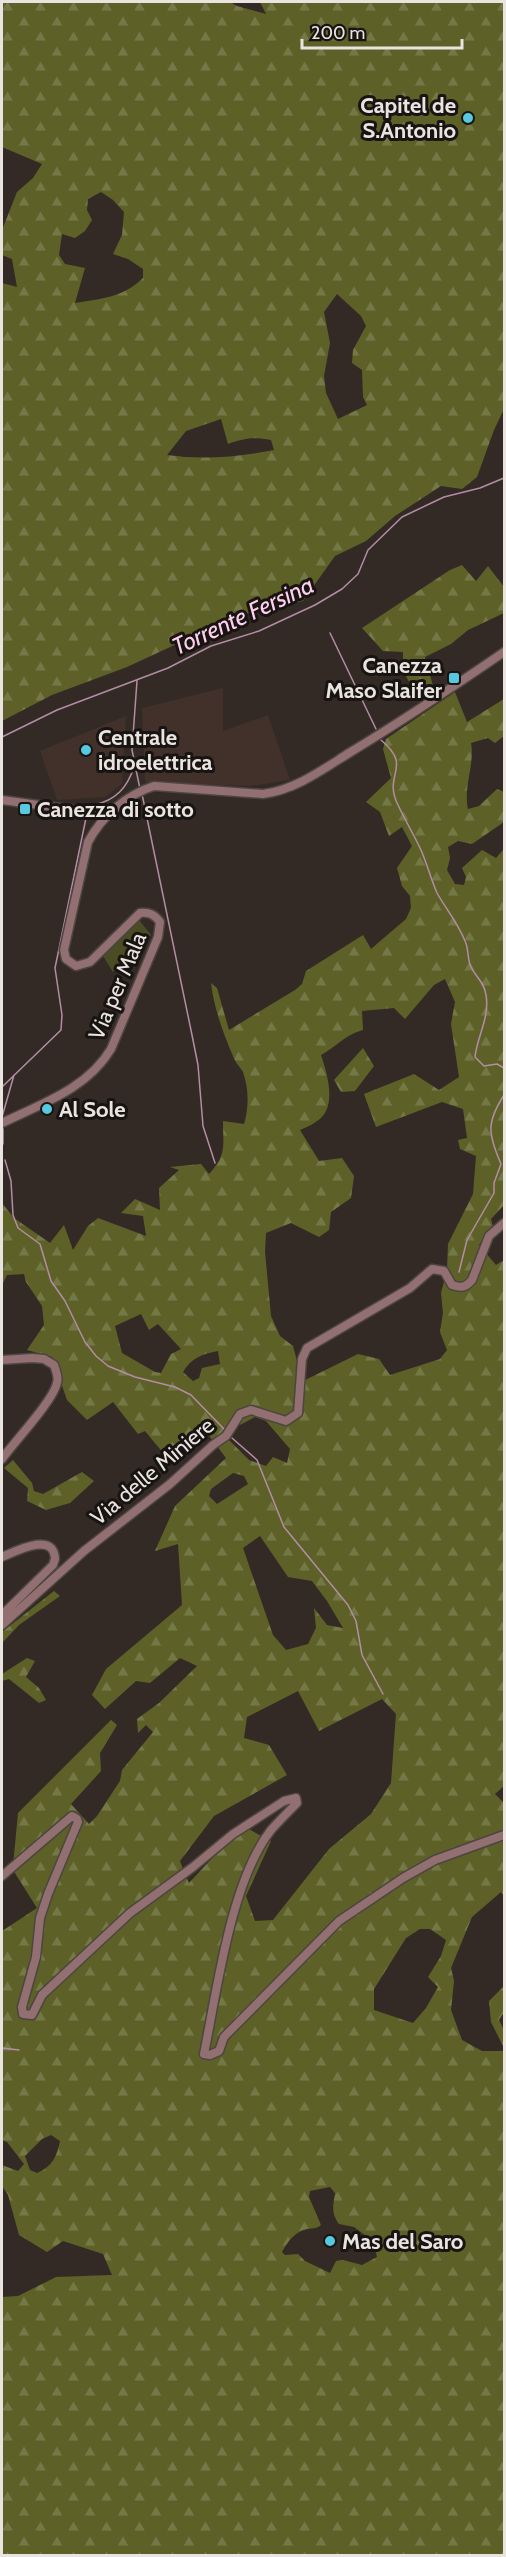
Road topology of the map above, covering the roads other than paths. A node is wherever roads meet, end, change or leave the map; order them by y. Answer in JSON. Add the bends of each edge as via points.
{"nodes":[{"id":1,"x":504,"y":652,"type":"edge"},
{"id":2,"x":2,"y":800,"type":"edge"},
{"id":3,"x":116,"y":808,"type":"junction"},
{"id":4,"x":94,"y":811,"type":"junction"},
{"id":5,"x":100,"y":823,"type":"junction"},
{"id":6,"x":2,"y":1123,"type":"edge"},
{"id":7,"x":504,"y":1223,"type":"edge"},
{"id":8,"x":2,"y":1360,"type":"edge"},
{"id":9,"x":2,"y":1459,"type":"edge"},
{"id":10,"x":2,"y":1557,"type":"edge"},
{"id":11,"x":2,"y":1615,"type":"edge"},
{"id":12,"x":2,"y":1625,"type":"edge"},
{"id":13,"x":504,"y":1835,"type":"edge"},
{"id":14,"x":2,"y":1876,"type":"edge"}],
"edges":[{"from":1,"to":3,"type":"street","via":[[402,721],[297,784],[262,794],[154,786]]},
{"from":2,"to":4,"type":"street"},
{"from":3,"to":4,"type":"street"},
{"from":3,"to":5,"type":"street"},
{"from":4,"to":5,"type":"street"},
{"from":5,"to":6,"type":"street","name":"Via per Mala","via":[[88,842],[64,950],[66,959],[76,966],[90,962],[146,912],[160,922],[158,938],[102,1064],[80,1083]]},
{"from":7,"to":12,"type":"street","name":"Via delle Miniere","via":[[489,1236],[467,1286],[452,1285],[444,1271],[432,1269],[410,1288],[307,1348],[302,1359],[298,1413],[293,1418],[286,1421],[251,1410],[240,1414],[226,1436],[76,1557]]},
{"from":8,"to":9,"type":"street","via":[[44,1359],[54,1365],[58,1374],[50,1396]]},
{"from":10,"to":11,"type":"street","via":[[45,1544],[55,1559],[53,1566]]},
{"from":13,"to":14,"type":"street","via":[[435,1860],[339,1921],[224,2037],[219,2051],[210,2055],[204,2054],[209,2023],[241,1890],[271,1830],[297,1803],[297,1798],[284,1801],[233,1834],[130,1913],[42,1995],[32,2016],[23,2014],[22,2007],[36,1957],[40,1918],[77,1819],[72,1816]]}]}
